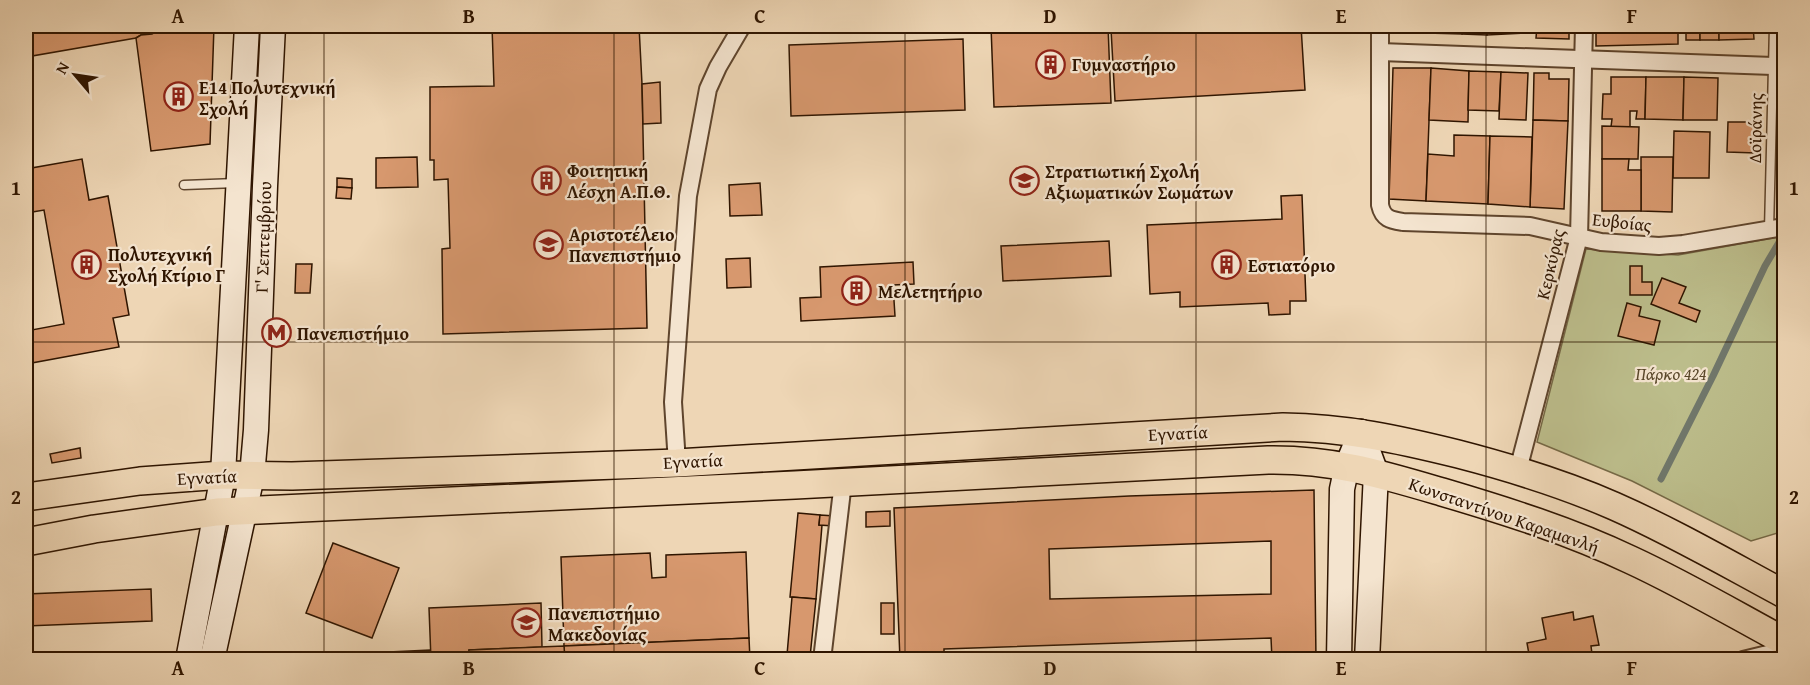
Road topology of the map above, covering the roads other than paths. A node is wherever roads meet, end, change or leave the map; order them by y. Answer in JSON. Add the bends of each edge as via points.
{"nodes":[{"id":1,"x":247,"y":26,"type":"edge"},
{"id":2,"x":273,"y":26,"type":"edge"},
{"id":3,"x":742,"y":26,"type":"edge"},
{"id":4,"x":1380,"y":26,"type":"edge"},
{"id":5,"x":1584,"y":26,"type":"edge"},
{"id":6,"x":1774,"y":26,"type":"edge"},
{"id":7,"x":1380,"y":52,"type":"junction"},
{"id":8,"x":1584,"y":60,"type":"junction"},
{"id":9,"x":1773,"y":66,"type":"junction"},
{"id":10,"x":240,"y":182,"type":"junction"},
{"id":11,"x":184,"y":185,"type":"dead end"},
{"id":12,"x":1775,"y":229,"type":"edge"},
{"id":13,"x":1579,"y":237,"type":"junction"},
{"id":14,"x":1361,"y":432,"type":"junction"},
{"id":15,"x":677,"y":463,"type":"junction"},
{"id":16,"x":1347,"y":466,"type":"junction"},
{"id":17,"x":1518,"y":470,"type":"junction"},
{"id":18,"x":1376,"y":473,"type":"junction"},
{"id":19,"x":223,"y":475,"type":"junction"},
{"id":20,"x":252,"y":476,"type":"junction"},
{"id":21,"x":843,"y":482,"type":"junction"},
{"id":22,"x":26,"y":497,"type":"edge"},
{"id":23,"x":245,"y":511,"type":"junction"},
{"id":24,"x":217,"y":512,"type":"junction"},
{"id":25,"x":26,"y":542,"type":"edge"},
{"id":26,"x":1785,"y":594,"type":"edge"},
{"id":27,"x":1785,"y":641,"type":"edge"},
{"id":28,"x":1785,"y":650,"type":"edge"},
{"id":29,"x":188,"y":660,"type":"edge"},
{"id":30,"x":212,"y":660,"type":"edge"},
{"id":31,"x":822,"y":660,"type":"edge"},
{"id":32,"x":1338,"y":660,"type":"edge"},
{"id":33,"x":1367,"y":660,"type":"edge"},
{"id":34,"x":1743,"y":660,"type":"edge"}],
"edges":[{"from":1,"to":10,"type":"main road","name":"Γ' Σεπτεμβρίου"},
{"from":2,"to":20,"type":"main road","name":"Γ' Σεπτεμβρίου"},
{"from":3,"to":15,"type":"street","via":[[708,89],[688,196],[672,402]]},
{"from":4,"to":7,"type":"street"},
{"from":5,"to":8,"type":"street","name":"Κερκύρας"},
{"from":6,"to":9,"type":"lane","name":"Δοϊράνης"},
{"from":7,"to":8,"type":"street"},
{"from":7,"to":13,"type":"street","name":"Ευβοίας","via":[[1380,205],[1385,216],[1403,222],[1530,226]]},
{"from":8,"to":9,"type":"street"},
{"from":8,"to":13,"type":"street","name":"Κερκύρας"},
{"from":9,"to":12,"type":"lane","name":"Δοϊράνης"},
{"from":10,"to":11,"type":"lane"},
{"from":10,"to":19,"type":"main road","name":"Γ' Σεπτεμβρίου"},
{"from":12,"to":13,"type":"street","name":"Ευβοίας","via":[[1672,245],[1601,242]]},
{"from":13,"to":17,"type":"street","name":"Κερκύρας"},
{"from":14,"to":15,"type":"main road","name":"Εγνατία","via":[[1283,427]]},
{"from":14,"to":16,"type":"main road"},
{"from":14,"to":17,"type":"main road"},
{"from":14,"to":18,"type":"main road"},
{"from":15,"to":20,"type":"main road","name":"Εγνατία"},
{"from":16,"to":18,"type":"main road","name":"Κωνσταντίνου Καραμανλή"},
{"from":16,"to":21,"type":"main road","name":"Εγνατία","via":[[1268,460]]},
{"from":16,"to":32,"type":"main road","via":[[1341,501]]},
{"from":17,"to":26,"type":"main road","via":[[1617,507]]},
{"from":18,"to":27,"type":"main road","name":"Κωνσταντίνου Καραμανλή","via":[[1499,509],[1599,546]]},
{"from":18,"to":33,"type":"main road"},
{"from":19,"to":20,"type":"main road","name":"Εγνατία"},
{"from":19,"to":22,"type":"main road","name":"Εγνατία","via":[[140,481]]},
{"from":19,"to":24,"type":"main road","name":"Γ' Σεπτεμβρίου"},
{"from":20,"to":23,"type":"main road","name":"Γ' Σεπτεμβρίου"},
{"from":21,"to":23,"type":"main road","name":"Εγνατία"},
{"from":21,"to":31,"type":"street"},
{"from":23,"to":24,"type":"main road","name":"Εγνατία"},
{"from":23,"to":30,"type":"main road","name":"Γ' Σεπτεμβρίου"},
{"from":24,"to":25,"type":"main road","name":"Εγνατία"},
{"from":24,"to":29,"type":"main road","name":"Γ' Σεπτεμβρίου"},
{"from":28,"to":34,"type":"street"}]}
